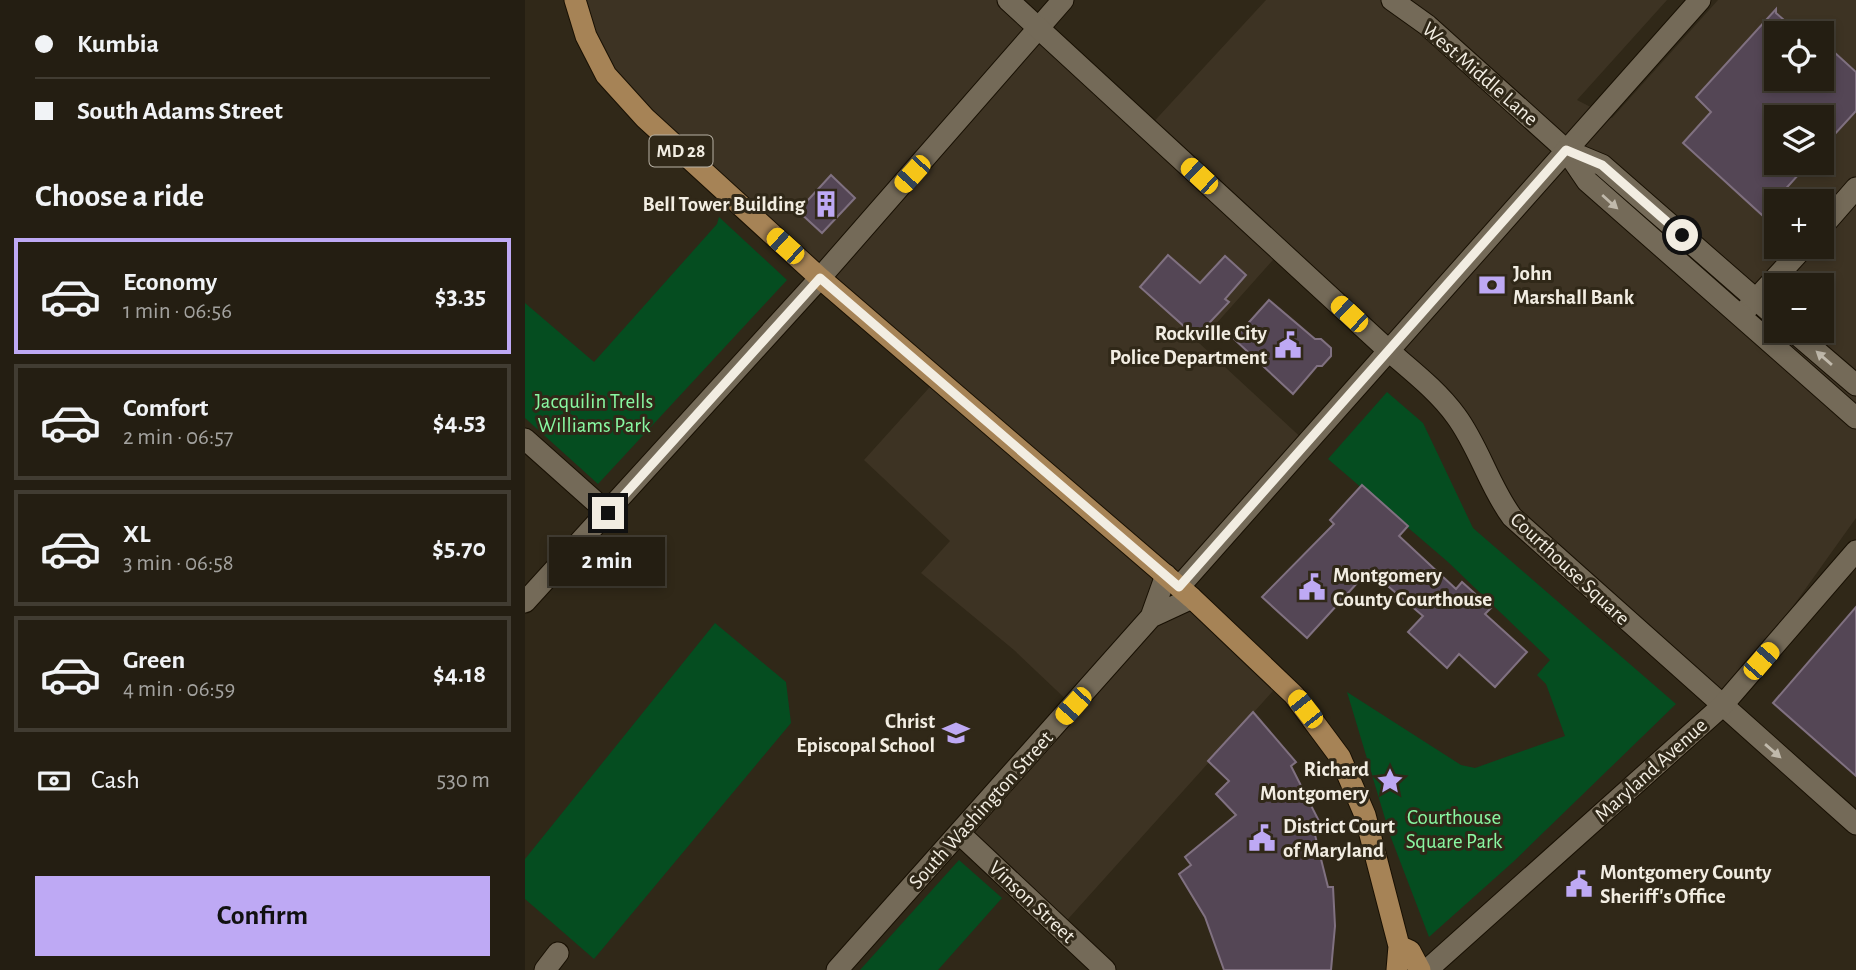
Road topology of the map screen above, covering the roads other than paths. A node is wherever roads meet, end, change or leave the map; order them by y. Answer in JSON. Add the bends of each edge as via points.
{"nodes":[{"id":1,"x":575,"y":0,"type":"edge"},
{"id":2,"x":1008,"y":0,"type":"edge"},
{"id":3,"x":1063,"y":0,"type":"edge"},
{"id":4,"x":1392,"y":0,"type":"edge"},
{"id":5,"x":1700,"y":0,"type":"edge"},
{"id":6,"x":1039,"y":28,"type":"junction"},
{"id":7,"x":1566,"y":150,"type":"junction"},
{"id":8,"x":1856,"y":188,"type":"edge"},
{"id":9,"x":1834,"y":213,"type":"edge"},
{"id":10,"x":1793,"y":259,"type":"edge"},
{"id":11,"x":820,"y":278,"type":"junction"},
{"id":12,"x":1756,"y":299,"type":"junction"},
{"id":13,"x":1764,"y":306,"type":"edge"},
{"id":14,"x":1741,"y":316,"type":"junction"},
{"id":15,"x":1807,"y":343,"type":"edge"},
{"id":16,"x":1389,"y":351,"type":"junction"},
{"id":17,"x":1856,"y":385,"type":"edge"},
{"id":18,"x":1856,"y":418,"type":"edge"},
{"id":19,"x":525,"y":439,"type":"edge"},
{"id":20,"x":608,"y":513,"type":"junction"},
{"id":21,"x":1856,"y":551,"type":"edge"},
{"id":22,"x":1179,"y":586,"type":"junction"},
{"id":23,"x":525,"y":602,"type":"edge"},
{"id":24,"x":1151,"y":617,"type":"junction"},
{"id":25,"x":1721,"y":707,"type":"junction"},
{"id":26,"x":1856,"y":824,"type":"edge"},
{"id":27,"x":959,"y":833,"type":"junction"},
{"id":28,"x":1399,"y":946,"type":"junction"},
{"id":29,"x":558,"y":953,"type":"dead end"},
{"id":30,"x":545,"y":970,"type":"edge"},
{"id":31,"x":837,"y":970,"type":"edge"},
{"id":32,"x":1105,"y":970,"type":"edge"},
{"id":33,"x":1397,"y":970,"type":"edge"},
{"id":34,"x":1420,"y":970,"type":"edge"},
{"id":35,"x":1427,"y":970,"type":"edge"}],
"edges":[{"from":1,"to":11,"type":"main road","number":"MD 28","via":[[586,36],[606,75],[627,99]]},
{"from":2,"to":6,"type":"street","name":"Courthouse Square"},
{"from":3,"to":6,"type":"street"},
{"from":4,"to":7,"type":"street","name":"West Middle Lane","via":[[1427,25]]},
{"from":5,"to":7,"type":"street","name":"South Washington Street"},
{"from":6,"to":11,"type":"street"},
{"from":6,"to":16,"type":"street","name":"Courthouse Square"},
{"from":7,"to":12,"type":"street","via":[[1602,165]]},
{"from":7,"to":14,"type":"street","one_way":true,"via":[[1587,181]]},
{"from":7,"to":16,"type":"street","name":"South Washington Street"},
{"from":8,"to":9,"type":"street"},
{"from":10,"to":12,"type":"street"},
{"from":11,"to":20,"type":"street"},
{"from":11,"to":22,"type":"main road","number":"MD 28"},
{"from":12,"to":13,"type":"street"},
{"from":12,"to":14,"type":"street"},
{"from":14,"to":18,"type":"street"},
{"from":17,"to":15,"type":"street","one_way":true},
{"from":16,"to":22,"type":"street","name":"South Washington Street"},
{"from":16,"to":25,"type":"street","name":"Courthouse Square","via":[[1457,417],[1512,517]]},
{"from":19,"to":20,"type":"street"},
{"from":20,"to":23,"type":"street"},
{"from":21,"to":25,"type":"street","name":"Maryland Avenue"},
{"from":22,"to":24,"type":"street","name":"South Washington Street"},
{"from":22,"to":24,"type":"street","name":"South Washington Street"},
{"from":22,"to":28,"type":"main road","number":"MD 28","via":[[1294,695],[1340,757],[1365,815]]},
{"from":24,"to":27,"type":"street","name":"South Washington Street"},
{"from":25,"to":26,"type":"street","name":"Courthouse Square","one_way":true},
{"from":25,"to":35,"type":"street","name":"Maryland Avenue"},
{"from":27,"to":31,"type":"street","name":"South Washington Street"},
{"from":27,"to":32,"type":"street","name":"Vinson Street"},
{"from":28,"to":33,"type":"main road","number":"MD 28"},
{"from":28,"to":34,"type":"main road","number":"MD 28","via":[[1410,951]]},
{"from":29,"to":30,"type":"street"}]}
